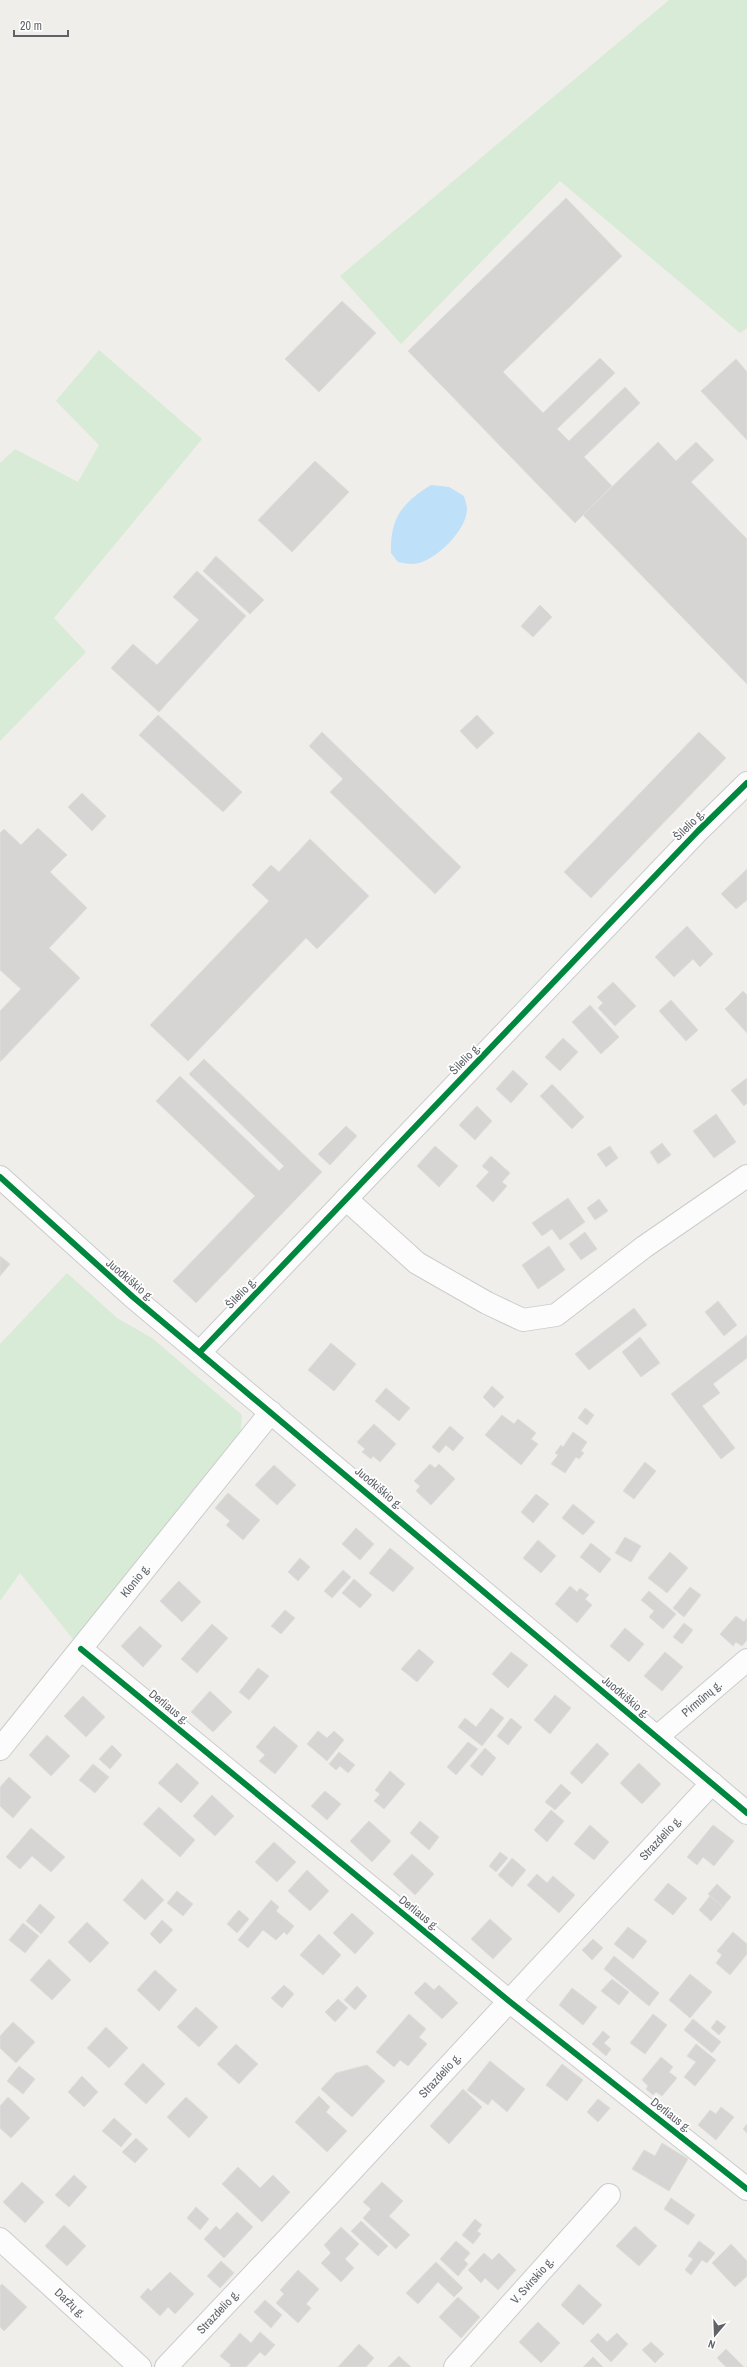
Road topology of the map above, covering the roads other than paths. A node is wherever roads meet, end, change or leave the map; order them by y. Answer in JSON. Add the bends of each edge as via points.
{"nodes":[{"id":1,"x":747,"y":783,"type":"edge"},
{"id":2,"x":747,"y":1176,"type":"edge"},
{"id":3,"x":0,"y":1177,"type":"edge"},
{"id":4,"x":346,"y":1199,"type":"junction"},
{"id":5,"x":200,"y":1352,"type":"junction"},
{"id":6,"x":271,"y":1412,"type":"junction"},
{"id":7,"x":81,"y":1649,"type":"junction"},
{"id":8,"x":747,"y":1660,"type":"edge"},
{"id":9,"x":657,"y":1737,"type":"junction"},
{"id":10,"x":0,"y":1749,"type":"edge"},
{"id":11,"x":712,"y":1783,"type":"junction"},
{"id":12,"x":747,"y":1813,"type":"edge"},
{"id":13,"x":509,"y":2001,"type":"junction"},
{"id":14,"x":747,"y":2189,"type":"edge"},
{"id":15,"x":609,"y":2195,"type":"dead end"},
{"id":16,"x":0,"y":2239,"type":"edge"},
{"id":17,"x":140,"y":2367,"type":"edge"},
{"id":18,"x":166,"y":2367,"type":"edge"},
{"id":19,"x":455,"y":2367,"type":"edge"}],
"edges":[{"from":1,"to":4,"type":"street","name":"Šilelio g."},
{"from":2,"to":4,"type":"street","via":[[644,1247],[556,1315],[523,1320],[487,1303],[417,1263]]},
{"from":3,"to":5,"type":"street","name":"Juodkiškio g.","via":[[93,1262]]},
{"from":4,"to":5,"type":"street","name":"Šilelio g."},
{"from":5,"to":6,"type":"street","name":"Juodkiškio g."},
{"from":6,"to":7,"type":"street","name":"Klonio g."},
{"from":6,"to":9,"type":"street","name":"Juodkiškio g."},
{"from":7,"to":10,"type":"street","name":"Klonio g."},
{"from":7,"to":13,"type":"street","name":"Derliaus g."},
{"from":8,"to":9,"type":"street","name":"Pirmūnų g."},
{"from":9,"to":11,"type":"street","name":"Juodkiškio g."},
{"from":11,"to":12,"type":"street","name":"Juodkiškio g."},
{"from":11,"to":13,"type":"street","name":"Strazdelio g."},
{"from":13,"to":14,"type":"street","name":"Derliaus g."},
{"from":13,"to":18,"type":"street","name":"Strazdelio g."},
{"from":15,"to":19,"type":"street","name":"V. Svirskio g."},
{"from":16,"to":17,"type":"street","name":"Daržų g."}]}
